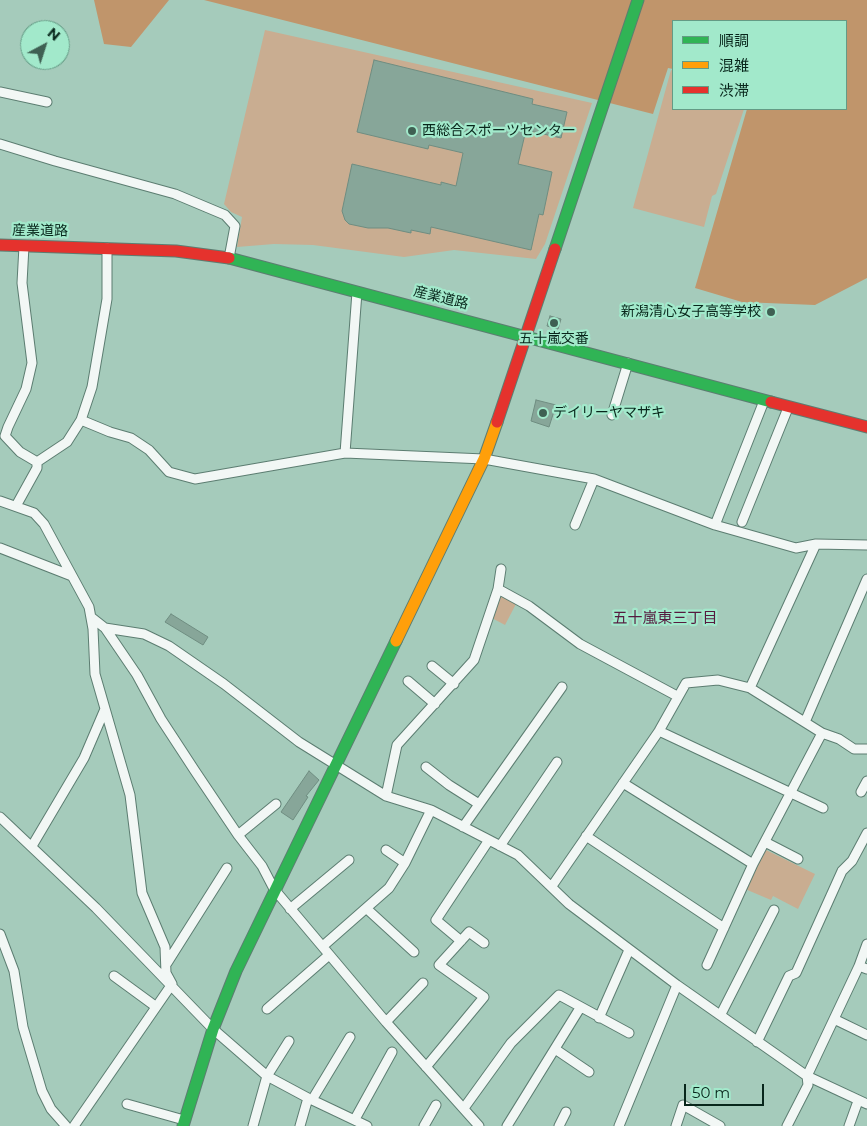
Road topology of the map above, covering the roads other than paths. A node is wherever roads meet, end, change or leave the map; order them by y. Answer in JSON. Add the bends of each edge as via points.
{"nodes":[{"id":1,"x":638,"y":0,"type":"edge"},
{"id":2,"x":0,"y":92,"type":"edge"},
{"id":3,"x":47,"y":102,"type":"dead end"},
{"id":4,"x":0,"y":144,"type":"edge"},
{"id":5,"x":0,"y":246,"type":"edge"},
{"id":6,"x":24,"y":246,"type":"junction"},
{"id":7,"x":107,"y":248,"type":"junction"},
{"id":8,"x":229,"y":258,"type":"junction"},
{"id":9,"x":357,"y":292,"type":"junction"},
{"id":10,"x":525,"y":335,"type":"junction"},
{"id":11,"x":628,"y":363,"type":"junction"},
{"id":12,"x":764,"y":400,"type":"junction"},
{"id":13,"x":788,"y":408,"type":"junction"},
{"id":14,"x":612,"y":414,"type":"dead end"},
{"id":15,"x":81,"y":420,"type":"junction"},
{"id":16,"x":867,"y":427,"type":"edge"},
{"id":17,"x":345,"y":453,"type":"junction"},
{"id":18,"x":484,"y":459,"type":"junction"},
{"id":19,"x":37,"y":462,"type":"junction"},
{"id":20,"x":594,"y":479,"type":"junction"},
{"id":21,"x":0,"y":501,"type":"edge"},
{"id":22,"x":16,"y":506,"type":"junction"},
{"id":23,"x":742,"y":522,"type":"dead end"},
{"id":24,"x":574,"y":525,"type":"dead end"},
{"id":25,"x":714,"y":525,"type":"junction"},
{"id":26,"x":816,"y":544,"type":"junction"},
{"id":27,"x":867,"y":545,"type":"edge"},
{"id":28,"x":0,"y":548,"type":"edge"},
{"id":29,"x":501,"y":569,"type":"dead end"},
{"id":30,"x":72,"y":576,"type":"junction"},
{"id":31,"x":867,"y":579,"type":"edge"},
{"id":32,"x":498,"y":589,"type":"junction"},
{"id":33,"x":91,"y":617,"type":"junction"},
{"id":34,"x":105,"y":628,"type":"junction"},
{"id":35,"x":432,"y":666,"type":"dead end"},
{"id":36,"x":408,"y":681,"type":"dead end"},
{"id":37,"x":454,"y":684,"type":"junction"},
{"id":38,"x":562,"y":687,"type":"dead end"},
{"id":39,"x":750,"y":688,"type":"junction"},
{"id":40,"x":677,"y":696,"type":"junction"},
{"id":41,"x":435,"y":704,"type":"junction"},
{"id":42,"x":105,"y":710,"type":"junction"},
{"id":43,"x":805,"y":722,"type":"junction"},
{"id":44,"x":660,"y":731,"type":"junction"},
{"id":45,"x":822,"y":733,"type":"junction"},
{"id":46,"x":867,"y":749,"type":"edge"},
{"id":47,"x":557,"y":762,"type":"dead end"},
{"id":48,"x":336,"y":765,"type":"junction"},
{"id":49,"x":426,"y":767,"type":"dead end"},
{"id":50,"x":867,"y":781,"type":"edge"},
{"id":51,"x":623,"y":783,"type":"junction"},
{"id":52,"x":861,"y":792,"type":"dead end"},
{"id":53,"x":791,"y":793,"type":"junction"},
{"id":54,"x":386,"y":796,"type":"junction"},
{"id":55,"x":276,"y":804,"type":"dead end"},
{"id":56,"x":479,"y":804,"type":"junction"},
{"id":57,"x":824,"y":808,"type":"dead end"},
{"id":58,"x":431,"y":810,"type":"junction"},
{"id":59,"x":0,"y":817,"type":"edge"},
{"id":60,"x":463,"y":827,"type":"junction"},
{"id":61,"x":867,"y":833,"type":"edge"},
{"id":62,"x":238,"y":835,"type":"junction"},
{"id":63,"x":586,"y":836,"type":"junction"},
{"id":64,"x":489,"y":840,"type":"junction"},
{"id":65,"x":765,"y":842,"type":"junction"},
{"id":66,"x":32,"y":846,"type":"junction"},
{"id":67,"x":500,"y":846,"type":"junction"},
{"id":68,"x":386,"y":850,"type":"dead end"},
{"id":69,"x":798,"y":859,"type":"dead end"},
{"id":70,"x":349,"y":860,"type":"dead end"},
{"id":71,"x":405,"y":863,"type":"junction"},
{"id":72,"x":753,"y":864,"type":"junction"},
{"id":73,"x":227,"y":868,"type":"dead end"},
{"id":74,"x":552,"y":886,"type":"junction"},
{"id":75,"x":274,"y":889,"type":"junction"},
{"id":76,"x":290,"y":909,"type":"junction"},
{"id":77,"x":367,"y":909,"type":"junction"},
{"id":78,"x":774,"y":910,"type":"dead end"},
{"id":79,"x":724,"y":928,"type":"junction"},
{"id":80,"x":0,"y":934,"type":"edge"},
{"id":81,"x":462,"y":941,"type":"junction"},
{"id":82,"x":484,"y":943,"type":"dead end"},
{"id":83,"x":867,"y":944,"type":"edge"},
{"id":84,"x":323,"y":946,"type":"junction"},
{"id":85,"x":629,"y":950,"type":"junction"},
{"id":86,"x":414,"y":952,"type":"dead end"},
{"id":87,"x":329,"y":955,"type":"junction"},
{"id":88,"x":167,"y":963,"type":"junction"},
{"id":89,"x":707,"y":965,"type":"dead end"},
{"id":90,"x":863,"y":968,"type":"edge"},
{"id":91,"x":114,"y":976,"type":"dead end"},
{"id":92,"x":423,"y":983,"type":"dead end"},
{"id":93,"x":172,"y":984,"type":"junction"},
{"id":94,"x":677,"y":985,"type":"junction"},
{"id":95,"x":155,"y":1006,"type":"junction"},
{"id":96,"x":580,"y":1008,"type":"junction"},
{"id":97,"x":267,"y":1009,"type":"dead end"},
{"id":98,"x":721,"y":1014,"type":"junction"},
{"id":99,"x":599,"y":1018,"type":"junction"},
{"id":100,"x":836,"y":1020,"type":"junction"},
{"id":101,"x":386,"y":1022,"type":"junction"},
{"id":102,"x":213,"y":1029,"type":"junction"},
{"id":103,"x":629,"y":1033,"type":"dead end"},
{"id":104,"x":867,"y":1035,"type":"edge"},
{"id":105,"x":350,"y":1037,"type":"dead end"},
{"id":106,"x":288,"y":1041,"type":"dead end"},
{"id":107,"x":757,"y":1042,"type":"junction"},
{"id":108,"x":555,"y":1049,"type":"junction"},
{"id":109,"x":392,"y":1052,"type":"dead end"},
{"id":110,"x":426,"y":1067,"type":"junction"},
{"id":111,"x":589,"y":1072,"type":"dead end"},
{"id":112,"x":267,"y":1076,"type":"junction"},
{"id":113,"x":807,"y":1076,"type":"junction"},
{"id":114,"x":310,"y":1099,"type":"junction"},
{"id":115,"x":858,"y":1100,"type":"junction"},
{"id":116,"x":127,"y":1104,"type":"dead end"},
{"id":117,"x":867,"y":1104,"type":"edge"},
{"id":118,"x":436,"y":1105,"type":"dead end"},
{"id":119,"x":464,"y":1108,"type":"junction"},
{"id":120,"x":566,"y":1112,"type":"dead end"},
{"id":121,"x":355,"y":1119,"type":"junction"},
{"id":122,"x":183,"y":1123,"type":"edge"},
{"id":123,"x":66,"y":1126,"type":"edge"},
{"id":124,"x":74,"y":1126,"type":"edge"},
{"id":125,"x":253,"y":1126,"type":"edge"},
{"id":126,"x":300,"y":1126,"type":"edge"},
{"id":127,"x":367,"y":1126,"type":"edge"},
{"id":128,"x":424,"y":1126,"type":"edge"},
{"id":129,"x":479,"y":1126,"type":"edge"},
{"id":130,"x":507,"y":1126,"type":"edge"},
{"id":131,"x":559,"y":1126,"type":"edge"},
{"id":132,"x":619,"y":1126,"type":"edge"},
{"id":133,"x":676,"y":1126,"type":"edge"},
{"id":134,"x":720,"y":1126,"type":"edge"},
{"id":135,"x":787,"y":1126,"type":"edge"},
{"id":136,"x":849,"y":1126,"type":"edge"}],
"edges":[{"from":1,"to":10,"type":"street"},
{"from":2,"to":3,"type":"street"},
{"from":4,"to":8,"type":"street","via":[[175,194],[225,215],[235,226]]},
{"from":5,"to":6,"type":"street","name":"産業道路"},
{"from":6,"to":7,"type":"street","name":"産業道路"},
{"from":6,"to":19,"type":"street","via":[[22,283],[32,363],[26,389],[5,436],[20,452]]},
{"from":7,"to":8,"type":"street","name":"産業道路","via":[[176,251]]},
{"from":7,"to":15,"type":"street","via":[[105,309],[92,387]]},
{"from":8,"to":9,"type":"street","name":"産業道路"},
{"from":9,"to":10,"type":"street","name":"産業道路"},
{"from":9,"to":17,"type":"street"},
{"from":10,"to":11,"type":"street","name":"産業道路"},
{"from":10,"to":18,"type":"street"},
{"from":11,"to":12,"type":"street","name":"産業道路"},
{"from":11,"to":14,"type":"street"},
{"from":12,"to":13,"type":"street","name":"産業道路"},
{"from":12,"to":25,"type":"street"},
{"from":13,"to":16,"type":"street","name":"産業道路"},
{"from":13,"to":23,"type":"street"},
{"from":15,"to":17,"type":"street","via":[[132,438],[149,450],[169,472],[195,480]]},
{"from":15,"to":19,"type":"street","via":[[67,442]]},
{"from":17,"to":18,"type":"street"},
{"from":18,"to":20,"type":"street"},
{"from":18,"to":48,"type":"street"},
{"from":19,"to":22,"type":"street","via":[[37,468]]},
{"from":20,"to":24,"type":"street"},
{"from":20,"to":25,"type":"street"},
{"from":21,"to":22,"type":"street"},
{"from":22,"to":30,"type":"street","via":[[34,513],[44,524]]},
{"from":25,"to":26,"type":"street","via":[[796,548]]},
{"from":26,"to":27,"type":"street"},
{"from":26,"to":39,"type":"street"},
{"from":28,"to":30,"type":"street"},
{"from":29,"to":32,"type":"street"},
{"from":30,"to":33,"type":"street"},
{"from":31,"to":43,"type":"street"},
{"from":32,"to":37,"type":"street","via":[[474,660]]},
{"from":32,"to":40,"type":"street","via":[[529,606],[580,644]]},
{"from":33,"to":34,"type":"street"},
{"from":33,"to":42,"type":"street","via":[[95,674]]},
{"from":34,"to":48,"type":"street","via":[[144,634],[169,646]]},
{"from":34,"to":62,"type":"street"},
{"from":35,"to":37,"type":"street"},
{"from":36,"to":41,"type":"street"},
{"from":37,"to":41,"type":"street"},
{"from":38,"to":56,"type":"street"},
{"from":39,"to":40,"type":"street","via":[[704,680],[686,683]]},
{"from":39,"to":43,"type":"street"},
{"from":40,"to":44,"type":"street"},
{"from":41,"to":54,"type":"street","via":[[397,745]]},
{"from":42,"to":66,"type":"street","via":[[80,766]]},
{"from":42,"to":88,"type":"street","via":[[130,795],[142,893],[165,947]]},
{"from":43,"to":45,"type":"street"},
{"from":44,"to":51,"type":"street"},
{"from":44,"to":53,"type":"street"},
{"from":45,"to":46,"type":"street","via":[[854,749]]},
{"from":45,"to":53,"type":"street"},
{"from":47,"to":67,"type":"street"},
{"from":48,"to":54,"type":"street"},
{"from":48,"to":75,"type":"street","via":[[285,873]]},
{"from":49,"to":56,"type":"street"},
{"from":50,"to":52,"type":"street"},
{"from":51,"to":63,"type":"street"},
{"from":51,"to":72,"type":"street"},
{"from":53,"to":57,"type":"street"},
{"from":53,"to":65,"type":"street"},
{"from":54,"to":58,"type":"street"},
{"from":55,"to":62,"type":"street"},
{"from":56,"to":60,"type":"street"},
{"from":58,"to":60,"type":"street"},
{"from":58,"to":71,"type":"street"},
{"from":59,"to":66,"type":"street"},
{"from":60,"to":64,"type":"street"},
{"from":61,"to":107,"type":"street","via":[[852,861],[842,871],[796,974],[789,976]]},
{"from":62,"to":75,"type":"street","via":[[262,866]]},
{"from":63,"to":74,"type":"street"},
{"from":63,"to":79,"type":"street"},
{"from":64,"to":67,"type":"street"},
{"from":64,"to":81,"type":"street","via":[[436,920]]},
{"from":65,"to":69,"type":"street"},
{"from":65,"to":72,"type":"street"},
{"from":66,"to":93,"type":"street"},
{"from":67,"to":74,"type":"street","via":[[518,855]]},
{"from":68,"to":71,"type":"street"},
{"from":70,"to":76,"type":"street"},
{"from":71,"to":77,"type":"street","via":[[389,888]]},
{"from":72,"to":79,"type":"street"},
{"from":73,"to":88,"type":"street"},
{"from":74,"to":85,"type":"street","via":[[569,904]]},
{"from":75,"to":76,"type":"street"},
{"from":75,"to":102,"type":"street"},
{"from":76,"to":84,"type":"street"},
{"from":77,"to":84,"type":"street"},
{"from":77,"to":86,"type":"street"},
{"from":78,"to":98,"type":"street"},
{"from":79,"to":89,"type":"street"},
{"from":80,"to":123,"type":"street","via":[[14,971],[23,1027],[42,1090],[51,1109]]},
{"from":81,"to":82,"type":"street","via":[[469,932]]},
{"from":81,"to":110,"type":"street","via":[[439,965],[484,998]]},
{"from":83,"to":90,"type":"street"},
{"from":84,"to":87,"type":"street"},
{"from":85,"to":94,"type":"street"},
{"from":85,"to":99,"type":"street"},
{"from":87,"to":97,"type":"street"},
{"from":87,"to":101,"type":"street"},
{"from":88,"to":93,"type":"street","via":[[166,973]]},
{"from":90,"to":100,"type":"street"},
{"from":91,"to":95,"type":"street"},
{"from":92,"to":101,"type":"street"},
{"from":93,"to":95,"type":"street"},
{"from":93,"to":102,"type":"street"},
{"from":94,"to":98,"type":"street"},
{"from":94,"to":132,"type":"street"},
{"from":95,"to":124,"type":"street"},
{"from":96,"to":99,"type":"street"},
{"from":96,"to":108,"type":"street"},
{"from":96,"to":119,"type":"street","via":[[559,995],[511,1043]]},
{"from":98,"to":107,"type":"street"},
{"from":99,"to":103,"type":"street"},
{"from":100,"to":104,"type":"street"},
{"from":100,"to":113,"type":"street"},
{"from":101,"to":110,"type":"street"},
{"from":102,"to":112,"type":"street"},
{"from":102,"to":122,"type":"street"},
{"from":105,"to":114,"type":"street"},
{"from":106,"to":112,"type":"street"},
{"from":107,"to":113,"type":"street"},
{"from":108,"to":111,"type":"street"},
{"from":108,"to":130,"type":"street"},
{"from":109,"to":121,"type":"street"},
{"from":110,"to":119,"type":"street"},
{"from":112,"to":114,"type":"street"},
{"from":112,"to":125,"type":"street"},
{"from":113,"to":115,"type":"street"},
{"from":113,"to":135,"type":"street","via":[[808,1085]]},
{"from":114,"to":121,"type":"street"},
{"from":114,"to":126,"type":"street"},
{"from":115,"to":117,"type":"street"},
{"from":115,"to":136,"type":"street"},
{"from":116,"to":122,"type":"street"},
{"from":118,"to":128,"type":"street"},
{"from":119,"to":129,"type":"street"},
{"from":120,"to":131,"type":"street"},
{"from":121,"to":127,"type":"street"},
{"from":133,"to":134,"type":"street","via":[[683,1105]]}]}
